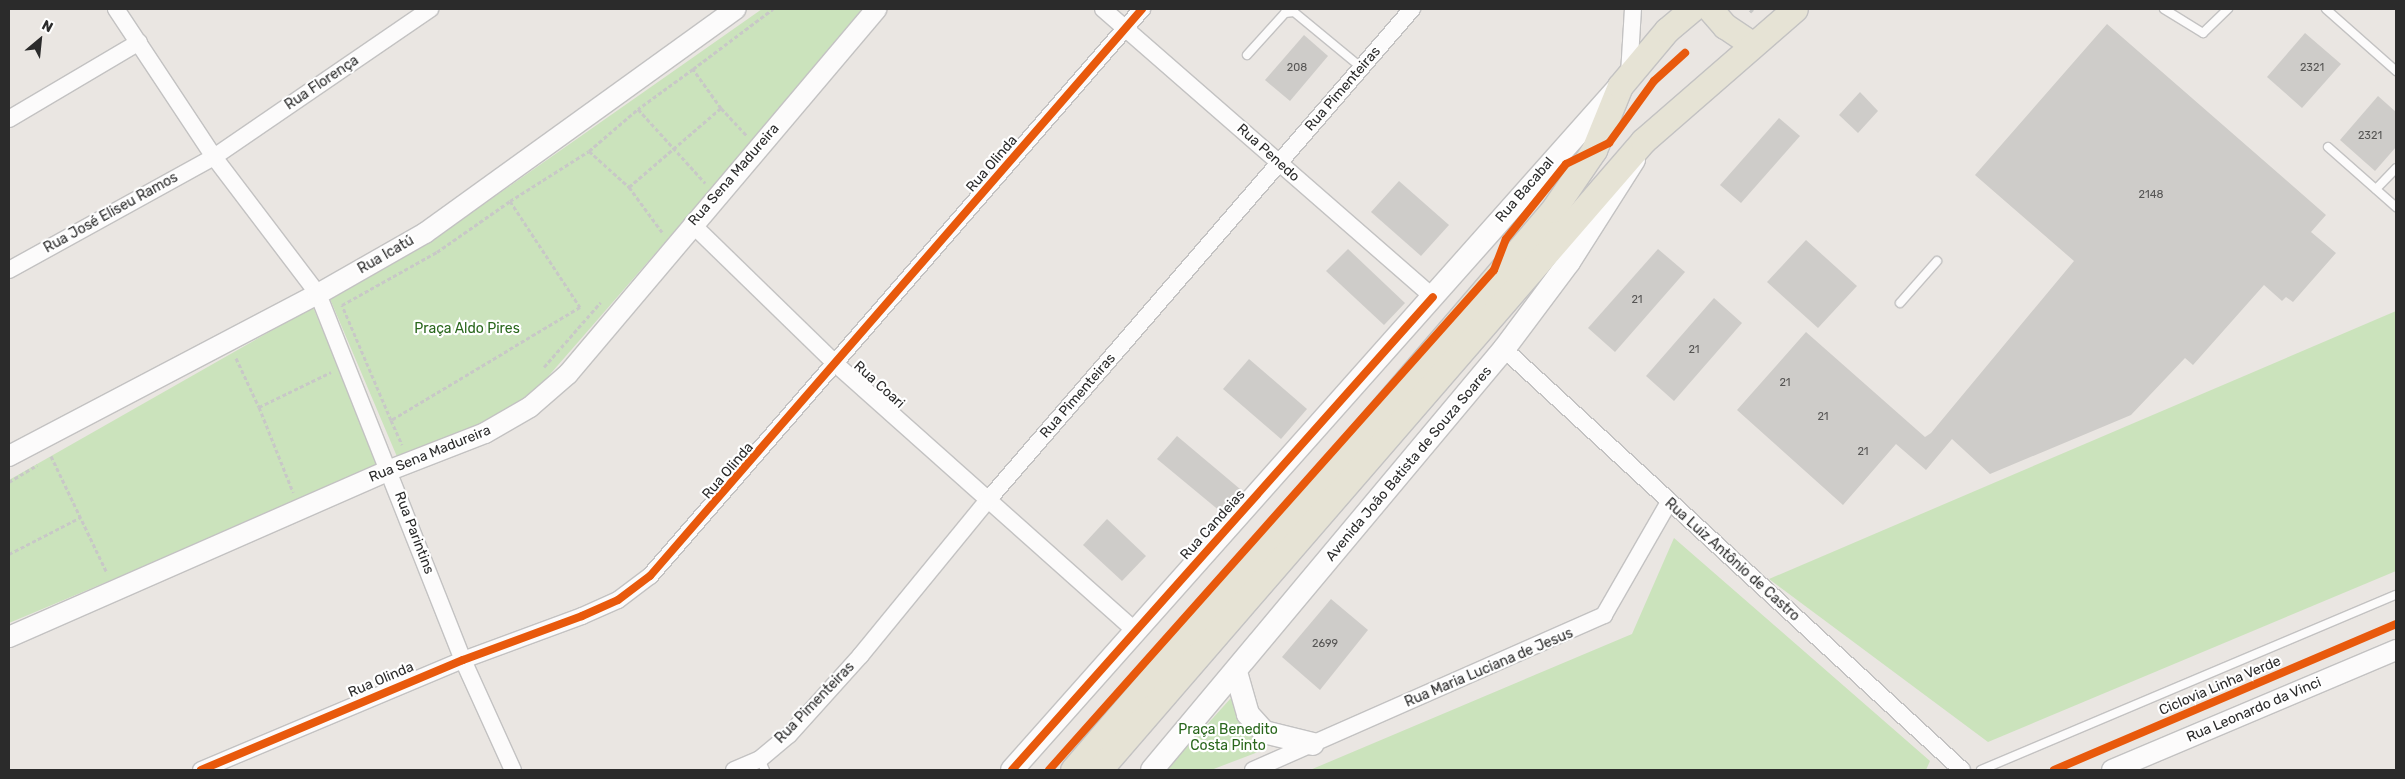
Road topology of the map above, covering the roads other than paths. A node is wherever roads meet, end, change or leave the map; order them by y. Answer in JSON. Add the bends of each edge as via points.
{"nodes":[{"id":1,"x":430,"y":9,"type":"edge"},
{"id":2,"x":736,"y":9,"type":"edge"},
{"id":3,"x":876,"y":9,"type":"edge"},
{"id":4,"x":1103,"y":9,"type":"edge"},
{"id":5,"x":1142,"y":9,"type":"edge"},
{"id":6,"x":1412,"y":9,"type":"edge"},
{"id":7,"x":1633,"y":9,"type":"edge"},
{"id":8,"x":1692,"y":9,"type":"edge"},
{"id":9,"x":1710,"y":9,"type":"edge"},
{"id":10,"x":1795,"y":9,"type":"edge"},
{"id":11,"x":2164,"y":9,"type":"edge"},
{"id":12,"x":2228,"y":9,"type":"edge"},
{"id":13,"x":2326,"y":9,"type":"edge"},
{"id":14,"x":119,"y":10,"type":"edge"},
{"id":15,"x":1126,"y":27,"type":"junction"},
{"id":16,"x":139,"y":42,"type":"junction"},
{"id":17,"x":1752,"y":44,"type":"junction"},
{"id":18,"x":1247,"y":55,"type":"dead end"},
{"id":19,"x":1362,"y":68,"type":"junction"},
{"id":20,"x":2396,"y":71,"type":"edge"},
{"id":21,"x":1624,"y":80,"type":"junction"},
{"id":22,"x":9,"y":118,"type":"edge"},
{"id":23,"x":1644,"y":142,"type":"junction"},
{"id":24,"x":2328,"y":147,"type":"dead end"},
{"id":25,"x":214,"y":156,"type":"junction"},
{"id":26,"x":1279,"y":164,"type":"junction"},
{"id":27,"x":2396,"y":168,"type":"edge"},
{"id":28,"x":2376,"y":189,"type":"junction"},
{"id":29,"x":2396,"y":207,"type":"edge"},
{"id":30,"x":692,"y":224,"type":"junction"},
{"id":31,"x":1937,"y":261,"type":"dead end"},
{"id":32,"x":9,"y":270,"type":"edge"},
{"id":33,"x":318,"y":294,"type":"junction"},
{"id":34,"x":1433,"y":297,"type":"junction"},
{"id":35,"x":1900,"y":303,"type":"dead end"},
{"id":36,"x":1504,"y":349,"type":"junction"},
{"id":37,"x":837,"y":364,"type":"junction"},
{"id":38,"x":9,"y":456,"type":"edge"},
{"id":39,"x":390,"y":470,"type":"junction"},
{"id":40,"x":988,"y":500,"type":"junction"},
{"id":41,"x":1669,"y":502,"type":"junction"},
{"id":42,"x":2396,"y":594,"type":"edge"},
{"id":43,"x":1136,"y":630,"type":"junction"},
{"id":44,"x":9,"y":637,"type":"edge"},
{"id":45,"x":2396,"y":650,"type":"edge"},
{"id":46,"x":462,"y":660,"type":"junction"},
{"id":47,"x":1236,"y":672,"type":"junction"},
{"id":48,"x":1313,"y":744,"type":"junction"},
{"id":49,"x":762,"y":764,"type":"edge"},
{"id":50,"x":201,"y":770,"type":"edge"},
{"id":51,"x":513,"y":770,"type":"edge"},
{"id":52,"x":734,"y":770,"type":"edge"},
{"id":53,"x":1012,"y":770,"type":"edge"},
{"id":54,"x":1073,"y":770,"type":"edge"},
{"id":55,"x":1099,"y":770,"type":"edge"},
{"id":56,"x":1152,"y":770,"type":"edge"},
{"id":57,"x":1253,"y":770,"type":"edge"},
{"id":58,"x":1962,"y":770,"type":"edge"},
{"id":59,"x":1981,"y":770,"type":"edge"},
{"id":60,"x":2112,"y":770,"type":"edge"}],
"edges":[{"from":1,"to":25,"type":"street","name":"Rua Florença"},
{"from":2,"to":33,"type":"street","name":"Rua Icatú","via":[[425,233]]},
{"from":3,"to":30,"type":"street","name":"Rua Sena Madureira"},
{"from":4,"to":15,"type":"street","name":"Rua Penedo"},
{"from":5,"to":15,"type":"street","name":"Rua Olinda"},
{"from":6,"to":19,"type":"street","name":"Rua Pimenteiras"},
{"from":7,"to":21,"type":"street"},
{"from":8,"to":21,"type":"main road"},
{"from":9,"to":17,"type":"main road","via":[[1724,26]]},
{"from":10,"to":17,"type":"main road"},
{"from":11,"to":12,"type":"lane","via":[[2203,33]]},
{"from":13,"to":20,"type":"lane"},
{"from":14,"to":16,"type":"street","name":"Rua Parintins"},
{"from":15,"to":26,"type":"street","name":"Rua Penedo"},
{"from":15,"to":37,"type":"street","name":"Rua Olinda"},
{"from":16,"to":22,"type":"street"},
{"from":16,"to":25,"type":"street","name":"Rua Parintins"},
{"from":17,"to":23,"type":"main road"},
{"from":18,"to":19,"type":"lane","via":[[1285,13],[1294,12]]},
{"from":19,"to":26,"type":"street","name":"Rua Pimenteiras"},
{"from":21,"to":34,"type":"main road","name":"Rua Bacabal"},
{"from":21,"to":54,"type":"main road","via":[[1594,150],[1553,210]]},
{"from":23,"to":36,"type":"main road","name":"Avenida João Batista de Souza Soares","via":[[1621,186]]},
{"from":23,"to":55,"type":"main road"},
{"from":24,"to":28,"type":"lane"},
{"from":25,"to":32,"type":"street","name":"Rua José Eliseu Ramos"},
{"from":25,"to":33,"type":"street","name":"Rua Parintins"},
{"from":26,"to":34,"type":"street","name":"Rua Penedo"},
{"from":26,"to":40,"type":"street","name":"Rua Pimenteiras"},
{"from":27,"to":28,"type":"lane"},
{"from":28,"to":29,"type":"lane"},
{"from":30,"to":37,"type":"street","name":"Rua Coari"},
{"from":30,"to":39,"type":"street","name":"Rua Sena Madureira","via":[[568,374],[530,407],[485,434]]},
{"from":31,"to":35,"type":"lane"},
{"from":33,"to":38,"type":"street","name":"Rua Icatú"},
{"from":33,"to":39,"type":"street","name":"Rua Parintins"},
{"from":34,"to":43,"type":"main road","name":"Rua Candeias"},
{"from":36,"to":41,"type":"street","name":"Rua Luiz Antônio de Castro"},
{"from":36,"to":47,"type":"main road","name":"Avenida João Batista de Souza Soares"},
{"from":37,"to":40,"type":"street","name":"Rua Coari"},
{"from":37,"to":46,"type":"street","name":"Rua Olinda","via":[[650,576],[618,600]]},
{"from":39,"to":44,"type":"street","name":"Rua Sena Madureira"},
{"from":39,"to":46,"type":"street","name":"Rua Parintins"},
{"from":40,"to":43,"type":"street","name":"Rua Coari"},
{"from":40,"to":49,"type":"street","name":"Rua Pimenteiras","via":[[861,655]]},
{"from":41,"to":48,"type":"street","name":"Rua Maria Luciana de Jesus","via":[[1604,615]]},
{"from":41,"to":58,"type":"street","name":"Rua Luiz Antônio de Castro"},
{"from":42,"to":59,"type":"lane"},
{"from":43,"to":53,"type":"main road","name":"Rua Candeias"},
{"from":45,"to":60,"type":"street","name":"Rua Leonardo da Vinci"},
{"from":46,"to":50,"type":"street","name":"Rua Olinda"},
{"from":46,"to":51,"type":"street","name":"Rua Parintins"},
{"from":47,"to":48,"type":"main road","via":[[1248,714],[1264,732]]},
{"from":47,"to":56,"type":"main road","name":"Avenida João Batista de Souza Soares"},
{"from":48,"to":57,"type":"street","name":"Rua Maria Luciana de Jesus"},
{"from":49,"to":52,"type":"street","name":"Rua Pimenteiras"}]}
